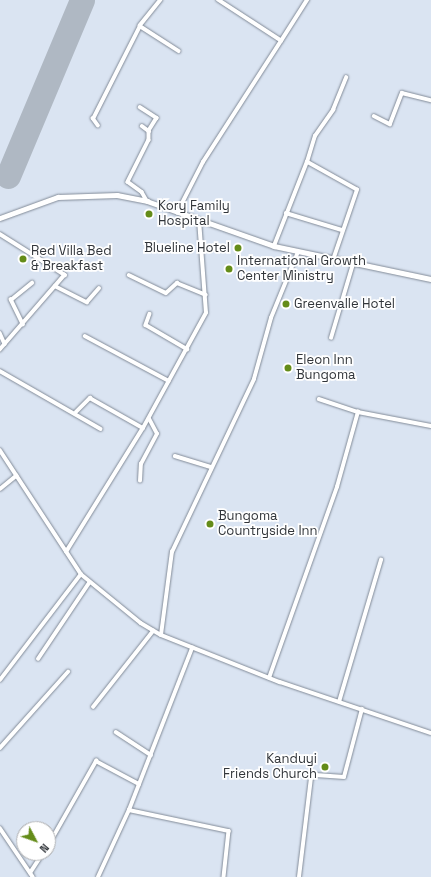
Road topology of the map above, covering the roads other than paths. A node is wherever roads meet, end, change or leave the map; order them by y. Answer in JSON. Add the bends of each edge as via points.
{"nodes":[{"id":1,"x":161,"y":0,"type":"edge"},
{"id":2,"x":218,"y":0,"type":"edge"},
{"id":3,"x":307,"y":0,"type":"edge"},
{"id":4,"x":140,"y":26,"type":"junction"},
{"id":5,"x":281,"y":41,"type":"junction"},
{"id":6,"x":179,"y":51,"type":"dead end"},
{"id":7,"x":346,"y":78,"type":"dead end"},
{"id":8,"x":431,"y":100,"type":"edge"},
{"id":9,"x":140,"y":107,"type":"dead end"},
{"id":10,"x":374,"y":116,"type":"dead end"},
{"id":11,"x":98,"y":126,"type":"dead end"},
{"id":12,"x":142,"y":126,"type":"dead end"},
{"id":13,"x":148,"y":131,"type":"junction"},
{"id":14,"x":307,"y":162,"type":"junction"},
{"id":15,"x":147,"y":201,"type":"junction"},
{"id":16,"x":177,"y":213,"type":"junction"},
{"id":17,"x":286,"y":213,"type":"junction"},
{"id":18,"x":0,"y":218,"type":"edge"},
{"id":19,"x":199,"y":220,"type":"junction"},
{"id":20,"x":342,"y":230,"type":"junction"},
{"id":21,"x":0,"y":234,"type":"edge"},
{"id":22,"x":274,"y":246,"type":"junction"},
{"id":23,"x":298,"y":252,"type":"junction"},
{"id":24,"x":333,"y":260,"type":"junction"},
{"id":25,"x":353,"y":264,"type":"junction"},
{"id":26,"x":129,"y":275,"type":"dead end"},
{"id":27,"x":431,"y":279,"type":"edge"},
{"id":28,"x":32,"y":283,"type":"dead end"},
{"id":29,"x":55,"y":286,"type":"junction"},
{"id":30,"x":99,"y":288,"type":"dead end"},
{"id":31,"x":206,"y":295,"type":"junction"},
{"id":32,"x":150,"y":314,"type":"dead end"},
{"id":33,"x":22,"y":325,"type":"junction"},
{"id":34,"x":0,"y":333,"type":"edge"},
{"id":35,"x":85,"y":336,"type":"dead end"},
{"id":36,"x":331,"y":338,"type":"dead end"},
{"id":37,"x":5,"y":344,"type":"junction"},
{"id":38,"x":187,"y":349,"type":"junction"},
{"id":39,"x":0,"y":350,"type":"edge"},
{"id":40,"x":0,"y":371,"type":"edge"},
{"id":41,"x":169,"y":381,"type":"junction"},
{"id":42,"x":319,"y":399,"type":"dead end"},
{"id":43,"x":76,"y":412,"type":"junction"},
{"id":44,"x":358,"y":412,"type":"junction"},
{"id":45,"x":149,"y":419,"type":"junction"},
{"id":46,"x":431,"y":426,"type":"edge"},
{"id":47,"x":143,"y":428,"type":"junction"},
{"id":48,"x":101,"y":430,"type":"dead end"},
{"id":49,"x":0,"y":450,"type":"edge"},
{"id":50,"x":175,"y":456,"type":"dead end"},
{"id":51,"x":211,"y":467,"type":"junction"},
{"id":52,"x":16,"y":476,"type":"junction"},
{"id":53,"x":140,"y":481,"type":"dead end"},
{"id":54,"x":0,"y":489,"type":"edge"},
{"id":55,"x":66,"y":552,"type":"junction"},
{"id":56,"x":381,"y":560,"type":"dead end"},
{"id":57,"x":81,"y":574,"type":"junction"},
{"id":58,"x":89,"y":583,"type":"junction"},
{"id":59,"x":153,"y":631,"type":"junction"},
{"id":60,"x":161,"y":635,"type":"junction"},
{"id":61,"x":192,"y":648,"type":"junction"},
{"id":62,"x":38,"y":659,"type":"dead end"},
{"id":63,"x":68,"y":672,"type":"dead end"},
{"id":64,"x":269,"y":678,"type":"junction"},
{"id":65,"x":0,"y":680,"type":"edge"},
{"id":66,"x":339,"y":702,"type":"junction"},
{"id":67,"x":93,"y":708,"type":"dead end"},
{"id":68,"x":362,"y":709,"type":"junction"},
{"id":69,"x":116,"y":732,"type":"dead end"},
{"id":70,"x":431,"y":733,"type":"edge"},
{"id":71,"x":0,"y":748,"type":"edge"},
{"id":72,"x":151,"y":754,"type":"junction"},
{"id":73,"x":139,"y":784,"type":"junction"},
{"id":74,"x":129,"y":810,"type":"junction"},
{"id":75,"x":0,"y":828,"type":"edge"},
{"id":76,"x":56,"y":832,"type":"edge"},
{"id":77,"x":38,"y":861,"type":"edge"},
{"id":78,"x":30,"y":873,"type":"junction"},
{"id":79,"x":32,"y":877,"type":"edge"},
{"id":80,"x":98,"y":877,"type":"edge"},
{"id":81,"x":224,"y":877,"type":"edge"},
{"id":82,"x":299,"y":877,"type":"edge"}],
"edges":[{"from":1,"to":4,"type":"street"},
{"from":2,"to":5,"type":"street"},
{"from":3,"to":5,"type":"street"},
{"from":4,"to":6,"type":"street"},
{"from":4,"to":11,"type":"street","via":[[93,119]]},
{"from":5,"to":16,"type":"street","via":[[222,131]]},
{"from":7,"to":14,"type":"street","via":[[333,110],[315,136]]},
{"from":8,"to":10,"type":"street","via":[[402,93],[390,124]]},
{"from":9,"to":13,"type":"street","via":[[157,118]]},
{"from":12,"to":13,"type":"street"},
{"from":13,"to":15,"type":"street","via":[[149,140],[128,182],[142,192]]},
{"from":14,"to":17,"type":"street"},
{"from":14,"to":20,"type":"street","via":[[356,188]]},
{"from":15,"to":16,"type":"main road"},
{"from":15,"to":18,"type":"main road","via":[[117,195],[75,194],[42,201]]},
{"from":16,"to":19,"type":"main road"},
{"from":17,"to":20,"type":"street"},
{"from":17,"to":22,"type":"street"},
{"from":19,"to":22,"type":"main road"},
{"from":19,"to":31,"type":"street"},
{"from":20,"to":24,"type":"street"},
{"from":21,"to":29,"type":"street","via":[[64,273]]},
{"from":22,"to":23,"type":"main road"},
{"from":23,"to":24,"type":"main road"},
{"from":23,"to":51,"type":"street","via":[[271,318],[254,379]]},
{"from":24,"to":25,"type":"main road"},
{"from":25,"to":27,"type":"main road"},
{"from":25,"to":36,"type":"street"},
{"from":26,"to":31,"type":"street","via":[[166,293],[177,283]]},
{"from":28,"to":33,"type":"street","via":[[12,300]]},
{"from":29,"to":30,"type":"street","via":[[87,302]]},
{"from":29,"to":33,"type":"street"},
{"from":31,"to":38,"type":"street","via":[[206,313]]},
{"from":32,"to":38,"type":"street","via":[[146,325]]},
{"from":33,"to":37,"type":"street"},
{"from":34,"to":37,"type":"street"},
{"from":35,"to":41,"type":"street"},
{"from":37,"to":39,"type":"street"},
{"from":38,"to":41,"type":"street"},
{"from":40,"to":43,"type":"street"},
{"from":41,"to":45,"type":"street"},
{"from":42,"to":44,"type":"street"},
{"from":43,"to":47,"type":"street","via":[[90,398]]},
{"from":43,"to":48,"type":"street"},
{"from":44,"to":46,"type":"street"},
{"from":44,"to":64,"type":"street","via":[[337,487]]},
{"from":45,"to":47,"type":"street"},
{"from":45,"to":53,"type":"street","via":[[157,434],[141,464]]},
{"from":47,"to":55,"type":"street"},
{"from":49,"to":52,"type":"street"},
{"from":50,"to":51,"type":"street"},
{"from":51,"to":60,"type":"street","via":[[172,552]]},
{"from":52,"to":54,"type":"street"},
{"from":52,"to":55,"type":"street"},
{"from":55,"to":57,"type":"street"},
{"from":56,"to":66,"type":"street"},
{"from":57,"to":58,"type":"street"},
{"from":57,"to":65,"type":"street"},
{"from":58,"to":59,"type":"street"},
{"from":58,"to":62,"type":"street"},
{"from":59,"to":60,"type":"street"},
{"from":59,"to":67,"type":"street"},
{"from":60,"to":61,"type":"street"},
{"from":61,"to":64,"type":"street"},
{"from":61,"to":72,"type":"street"},
{"from":63,"to":71,"type":"street"},
{"from":64,"to":66,"type":"street"},
{"from":66,"to":68,"type":"street"},
{"from":68,"to":70,"type":"street"},
{"from":68,"to":82,"type":"street","via":[[344,777],[316,775],[311,778]]},
{"from":69,"to":72,"type":"street"},
{"from":72,"to":73,"type":"street"},
{"from":73,"to":74,"type":"street"},
{"from":73,"to":76,"type":"street","via":[[96,761]]},
{"from":74,"to":80,"type":"street"},
{"from":74,"to":81,"type":"street","via":[[230,831]]},
{"from":75,"to":78,"type":"street"},
{"from":77,"to":78,"type":"street"},
{"from":78,"to":79,"type":"street"}]}
